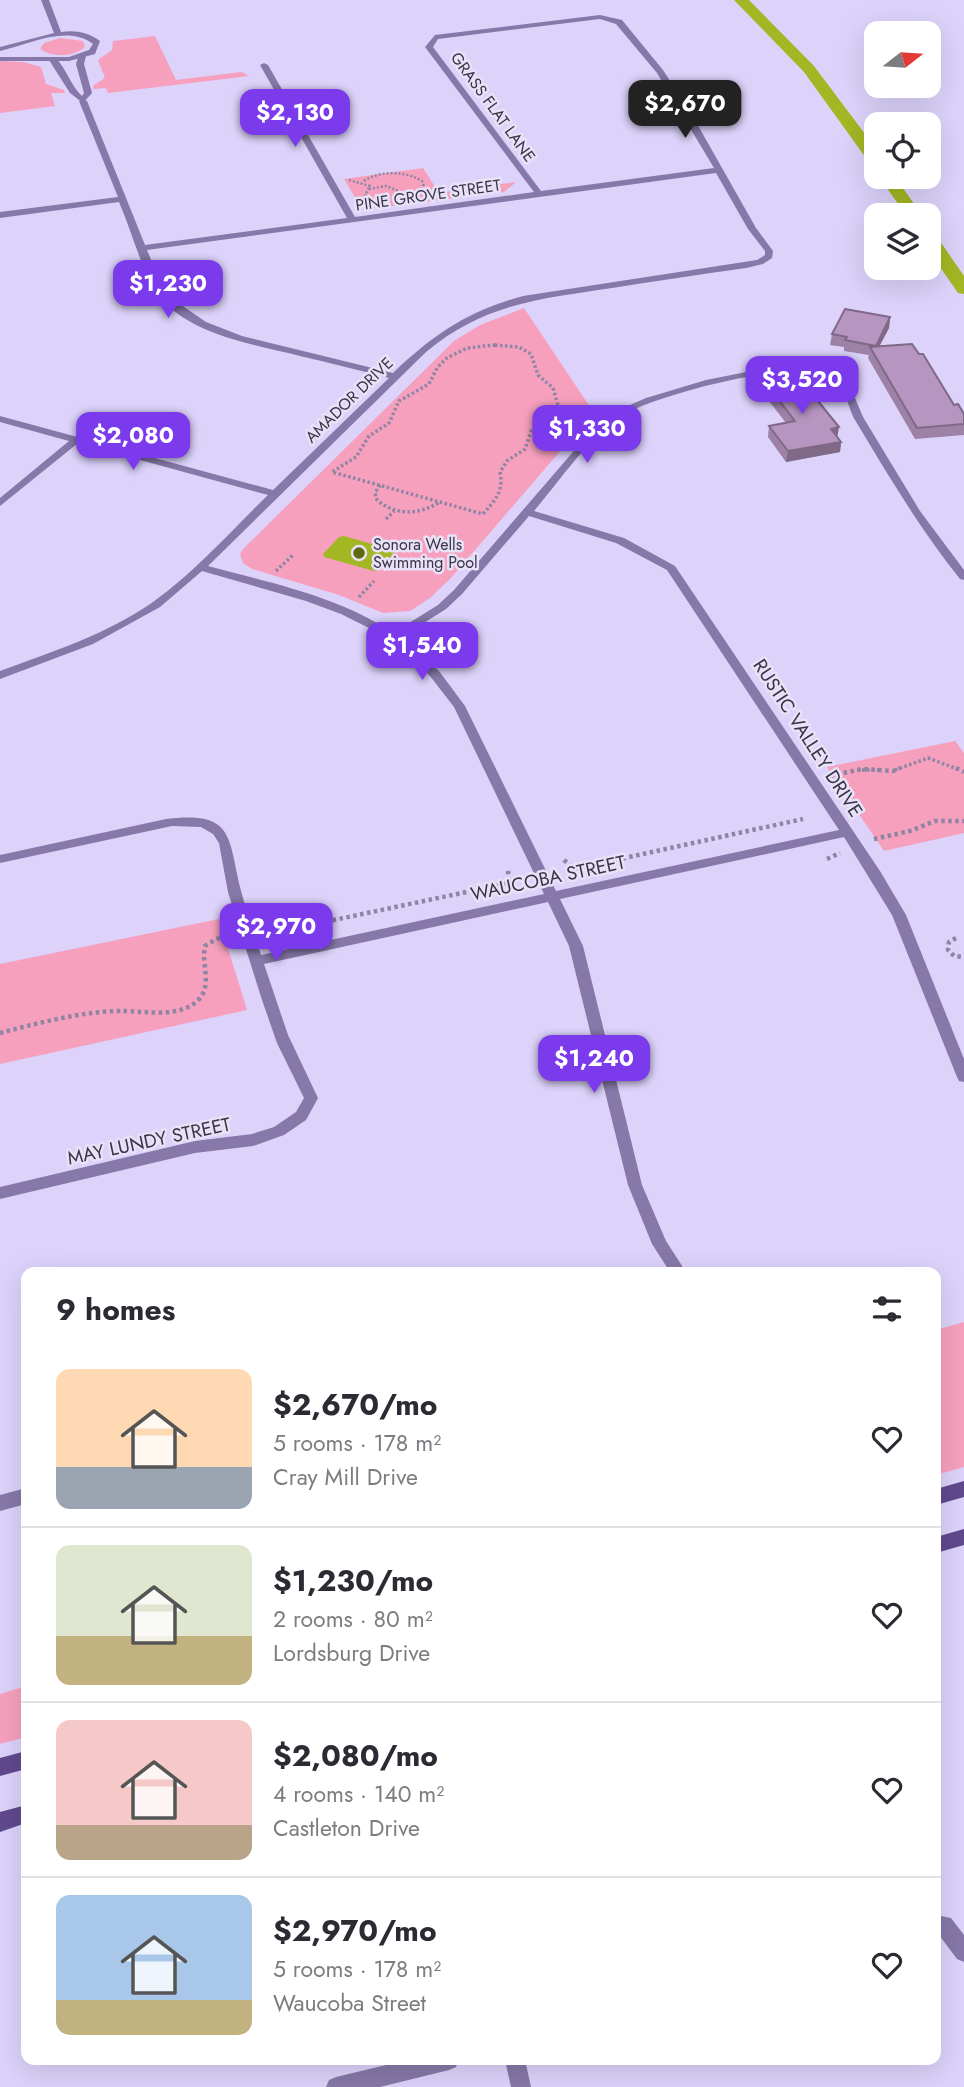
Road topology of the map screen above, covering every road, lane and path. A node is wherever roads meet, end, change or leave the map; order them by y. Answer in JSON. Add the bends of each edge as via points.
{"nodes":[{"id":1,"x":45,"y":0,"type":"edge"},
{"id":2,"x":58,"y":34,"type":"junction"},
{"id":3,"x":0,"y":49,"type":"edge"},
{"id":4,"x":82,"y":57,"type":"junction"},
{"id":5,"x":0,"y":59,"type":"edge"},
{"id":6,"x":53,"y":60,"type":"junction"},
{"id":7,"x":264,"y":65,"type":"dead end"},
{"id":8,"x":84,"y":82,"type":"junction"},
{"id":9,"x":68,"y":84,"type":"junction"},
{"id":10,"x":83,"y":101,"type":"junction"},
{"id":11,"x":718,"y":170,"type":"junction"},
{"id":12,"x":344,"y":180,"type":"dead end"},
{"id":13,"x":364,"y":181,"type":"junction"},
{"id":14,"x":369,"y":189,"type":"junction"},
{"id":15,"x":539,"y":194,"type":"junction"},
{"id":16,"x":404,"y":198,"type":"dead end"},
{"id":17,"x":122,"y":199,"type":"junction"},
{"id":18,"x":424,"y":199,"type":"dead end"},
{"id":19,"x":380,"y":202,"type":"dead end"},
{"id":20,"x":0,"y":215,"type":"edge"},
{"id":21,"x":352,"y":219,"type":"junction"},
{"id":22,"x":142,"y":248,"type":"junction"},
{"id":23,"x":396,"y":377,"type":"junction"},
{"id":24,"x":0,"y":419,"type":"edge"},
{"id":25,"x":75,"y":440,"type":"junction"},
{"id":26,"x":380,"y":485,"type":"junction"},
{"id":27,"x":274,"y":495,"type":"junction"},
{"id":28,"x":440,"y":502,"type":"junction"},
{"id":29,"x":0,"y":503,"type":"edge"},
{"id":30,"x":394,"y":511,"type":"junction"},
{"id":31,"x":527,"y":512,"type":"junction"},
{"id":32,"x":386,"y":519,"type":"dead end"},
{"id":33,"x":293,"y":554,"type":"dead end"},
{"id":34,"x":200,"y":567,"type":"junction"},
{"id":35,"x":275,"y":572,"type":"dead end"},
{"id":36,"x":964,"y":577,"type":"edge"},
{"id":37,"x":374,"y":581,"type":"dead end"},
{"id":38,"x":359,"y":597,"type":"dead end"},
{"id":39,"x":394,"y":637,"type":"junction"},
{"id":40,"x":0,"y":675,"type":"edge"},
{"id":41,"x":964,"y":772,"type":"edge"},
{"id":42,"x":833,"y":775,"type":"dead end"},
{"id":43,"x":803,"y":819,"type":"dead end"},
{"id":44,"x":964,"y":821,"type":"edge"},
{"id":45,"x":847,"y":832,"type":"junction"},
{"id":46,"x":876,"y":839,"type":"dead end"},
{"id":47,"x":0,"y":859,"type":"edge"},
{"id":48,"x":564,"y":860,"type":"dead end"},
{"id":49,"x":508,"y":871,"type":"dead end"},
{"id":50,"x":553,"y":897,"type":"junction"},
{"id":51,"x":277,"y":921,"type":"dead end"},
{"id":52,"x":225,"y":937,"type":"dead end"},
{"id":53,"x":956,"y":938,"type":"dead end"},
{"id":54,"x":964,"y":957,"type":"edge"},
{"id":55,"x":257,"y":961,"type":"junction"},
{"id":56,"x":0,"y":1033,"type":"edge"},
{"id":57,"x":964,"y":1077,"type":"edge"},
{"id":58,"x":0,"y":1193,"type":"edge"},
{"id":59,"x":675,"y":1267,"type":"edge"},
{"id":60,"x":964,"y":1489,"type":"edge"},
{"id":61,"x":941,"y":1496,"type":"edge"},
{"id":62,"x":21,"y":1497,"type":"edge"},
{"id":63,"x":0,"y":1503,"type":"edge"},
{"id":64,"x":964,"y":1537,"type":"edge"},
{"id":65,"x":941,"y":1544,"type":"edge"},
{"id":66,"x":21,"y":1761,"type":"edge"},
{"id":67,"x":0,"y":1767,"type":"edge"},
{"id":68,"x":21,"y":1816,"type":"edge"},
{"id":69,"x":0,"y":1822,"type":"edge"},
{"id":70,"x":941,"y":1926,"type":"edge"},
{"id":71,"x":964,"y":1952,"type":"edge"},
{"id":72,"x":428,"y":2065,"type":"edge"},
{"id":73,"x":516,"y":2065,"type":"edge"},
{"id":74,"x":336,"y":2087,"type":"edge"},
{"id":75,"x":521,"y":2087,"type":"edge"}],
"edges":[{"from":1,"to":2,"type":"street"},
{"from":2,"to":3,"type":"street"},
{"from":2,"to":4,"type":"street","via":[[93,38],[96,48]]},
{"from":4,"to":6,"type":"street"},
{"from":4,"to":8,"type":"street"},
{"from":5,"to":6,"type":"street"},
{"from":6,"to":9,"type":"street","via":[[61,66]]},
{"from":7,"to":21,"type":"street"},
{"from":8,"to":9,"type":"street"},
{"from":8,"to":10,"type":"street","via":[[88,93]]},
{"from":9,"to":10,"type":"street","via":[[73,95]]},
{"from":10,"to":17,"type":"street"},
{"from":11,"to":15,"type":"street","name":"PINE GROVE STREET"},
{"from":11,"to":15,"type":"street","name":"GRASS FLAT LANE","via":[[660,72],[624,26],[610,19],[435,37],[429,47]]},
{"from":11,"to":23,"type":"street","name":"AMADOR DRIVE","via":[[769,251],[761,262],[550,293],[500,305],[457,323]]},
{"from":12,"to":13,"type":"path"},
{"from":13,"to":14,"type":"path"},
{"from":13,"to":18,"type":"path","via":[[383,175],[416,176],[426,187]]},
{"from":14,"to":16,"type":"path","via":[[394,187],[402,193],[396,200]]},
{"from":14,"to":19,"type":"path","via":[[366,197]]},
{"from":15,"to":21,"type":"street","name":"PINE GROVE STREET"},
{"from":17,"to":20,"type":"street"},
{"from":17,"to":22,"type":"street"},
{"from":21,"to":22,"type":"street","name":"PINE GROVE STREET"},
{"from":22,"to":23,"type":"street","via":[[168,301],[205,326]]},
{"from":23,"to":27,"type":"street","name":"AMADOR DRIVE"},
{"from":24,"to":25,"type":"street"},
{"from":25,"to":27,"type":"street"},
{"from":25,"to":29,"type":"street"},
{"from":26,"to":28,"type":"path"},
{"from":26,"to":28,"type":"path","via":[[332,472],[356,457],[369,436],[389,423],[399,401],[429,384],[447,358],[487,345],[520,348],[532,354],[538,375],[557,396],[555,413],[534,428],[526,449],[503,466],[503,487],[483,514]]},
{"from":26,"to":30,"type":"path","via":[[374,500]]},
{"from":27,"to":34,"type":"street","name":"AMADOR DRIVE"},
{"from":28,"to":30,"type":"path","via":[[420,513]]},
{"from":30,"to":32,"type":"path"},
{"from":31,"to":36,"type":"street","via":[[604,425],[628,408],[679,388],[813,367],[832,372],[846,385],[851,403],[898,488]]},
{"from":31,"to":39,"type":"street","via":[[458,592]]},
{"from":31,"to":45,"type":"street","name":"RUSTIC VALLEY DRIVE","via":[[624,541],[671,568]]},
{"from":33,"to":35,"type":"path"},
{"from":34,"to":39,"type":"street","via":[[312,599]]},
{"from":34,"to":40,"type":"street","name":"AMADOR DRIVE","via":[[156,605],[125,624]]},
{"from":37,"to":38,"type":"path"},
{"from":39,"to":50,"type":"street","via":[[443,680],[459,706]]},
{"from":41,"to":42,"type":"path","via":[[928,758],[893,771],[862,769]]},
{"from":43,"to":48,"type":"path","via":[[574,869]]},
{"from":44,"to":46,"type":"path","via":[[935,821]]},
{"from":45,"to":50,"type":"street","name":"WAUCOBA STREET"},
{"from":45,"to":57,"type":"street","name":"RUSTIC VALLEY DRIVE","via":[[899,915]]},
{"from":47,"to":55,"type":"street","via":[[166,823],[203,824],[218,832],[226,844],[230,879]]},
{"from":49,"to":51,"type":"path","via":[[509,883],[385,911],[282,931]]},
{"from":50,"to":55,"type":"street","name":"WAUCOBA STREET"},
{"from":50,"to":59,"type":"street","via":[[583,969],[635,1185]]},
{"from":52,"to":56,"type":"path","via":[[205,946],[207,977],[200,999],[190,1006],[157,1012],[114,1011],[33,1023]]},
{"from":53,"to":54,"type":"path","via":[[949,942],[948,950]]},
{"from":55,"to":58,"type":"street","name":"MAY LUNDY STREET","via":[[282,1039],[311,1098],[301,1116],[279,1131],[253,1140],[195,1147]]},
{"from":60,"to":61,"type":"street"},
{"from":62,"to":63,"type":"street"},
{"from":64,"to":65,"type":"street"},
{"from":66,"to":67,"type":"street"},
{"from":68,"to":69,"type":"street"},
{"from":70,"to":71,"type":"street"},
{"from":72,"to":74,"type":"street"},
{"from":73,"to":75,"type":"street"}]}
